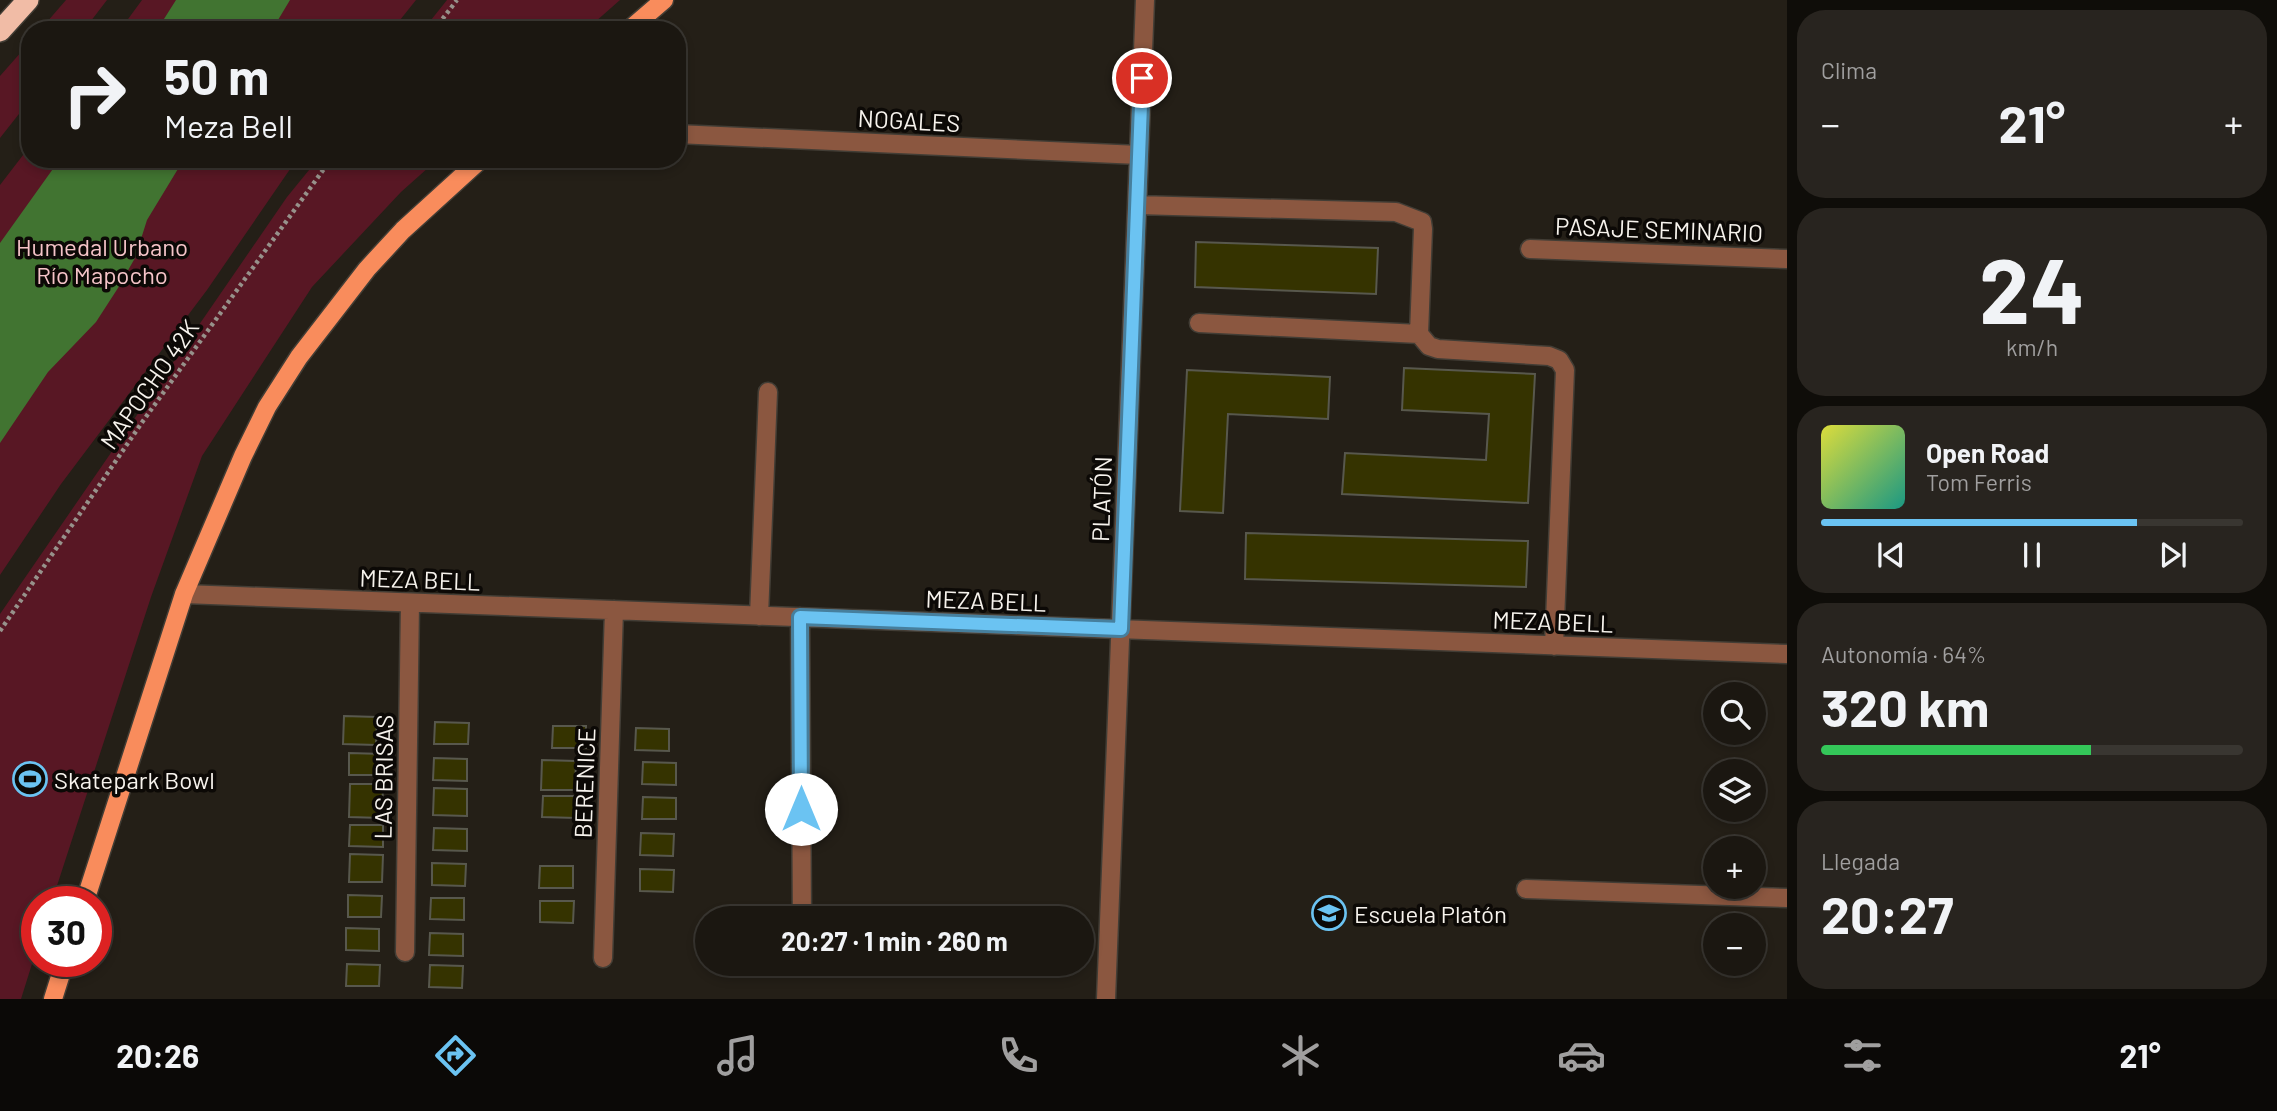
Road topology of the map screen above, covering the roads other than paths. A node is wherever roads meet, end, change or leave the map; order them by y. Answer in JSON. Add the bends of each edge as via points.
{"nodes":[{"id":1,"x":28,"y":0,"type":"edge"},
{"id":2,"x":664,"y":0,"type":"edge"},
{"id":3,"x":1145,"y":0,"type":"edge"},
{"id":4,"x":640,"y":21,"type":"edge"},
{"id":5,"x":0,"y":31,"type":"edge"},
{"id":6,"x":686,"y":134,"type":"edge"},
{"id":7,"x":1139,"y":155,"type":"junction"},
{"id":8,"x":471,"y":168,"type":"edge"},
{"id":9,"x":1137,"y":205,"type":"junction"},
{"id":10,"x":1530,"y":249,"type":"dead end"},
{"id":11,"x":1787,"y":259,"type":"edge"},
{"id":12,"x":1199,"y":323,"type":"dead end"},
{"id":13,"x":1419,"y":334,"type":"junction"},
{"id":14,"x":768,"y":392,"type":"dead end"},
{"id":15,"x":184,"y":594,"type":"junction"},
{"id":16,"x":410,"y":603,"type":"junction"},
{"id":17,"x":614,"y":610,"type":"junction"},
{"id":18,"x":759,"y":616,"type":"junction"},
{"id":19,"x":800,"y":617,"type":"junction"},
{"id":20,"x":1121,"y":629,"type":"junction"},
{"id":21,"x":1554,"y":646,"type":"junction"},
{"id":22,"x":1787,"y":654,"type":"edge"},
{"id":23,"x":90,"y":886,"type":"edge"},
{"id":24,"x":1526,"y":889,"type":"dead end"},
{"id":25,"x":1787,"y":898,"type":"edge"},
{"id":26,"x":802,"y":906,"type":"edge"},
{"id":27,"x":405,"y":952,"type":"dead end"},
{"id":28,"x":603,"y":958,"type":"dead end"},
{"id":29,"x":60,"y":977,"type":"edge"},
{"id":30,"x":53,"y":999,"type":"edge"},
{"id":31,"x":1106,"y":999,"type":"edge"}],
"edges":[{"from":1,"to":5,"type":"highway"},
{"from":2,"to":4,"type":"main road"},
{"from":3,"to":7,"type":"street","name":"PLATÓN"},
{"from":6,"to":7,"type":"street","name":"NOGALES"},
{"from":7,"to":9,"type":"street","name":"PLATÓN"},
{"from":8,"to":15,"type":"main road","via":[[403,230],[299,357],[243,456]]},
{"from":9,"to":13,"type":"street","via":[[1411,216],[1422,222],[1423,229]]},
{"from":9,"to":20,"type":"street","name":"PLATÓN"},
{"from":10,"to":11,"type":"street","name":"PASAJE SEMINARIO"},
{"from":12,"to":13,"type":"street"},
{"from":13,"to":21,"type":"street","via":[[1437,349],[1549,356],[1559,360],[1565,370]]},
{"from":14,"to":18,"type":"street"},
{"from":15,"to":16,"type":"street","name":"MEZA BELL"},
{"from":15,"to":23,"type":"main road"},
{"from":16,"to":17,"type":"street","name":"MEZA BELL"},
{"from":16,"to":27,"type":"street","name":"LAS BRISAS"},
{"from":17,"to":18,"type":"street","name":"MEZA BELL"},
{"from":17,"to":28,"type":"street","name":"BERENICE"},
{"from":18,"to":19,"type":"street","name":"MEZA BELL"},
{"from":19,"to":20,"type":"street","name":"MEZA BELL"},
{"from":19,"to":26,"type":"street"},
{"from":20,"to":21,"type":"street","name":"MEZA BELL"},
{"from":20,"to":31,"type":"street","name":"PLATÓN"},
{"from":21,"to":22,"type":"street","name":"MEZA BELL"},
{"from":24,"to":25,"type":"street"},
{"from":29,"to":30,"type":"main road"}]}
